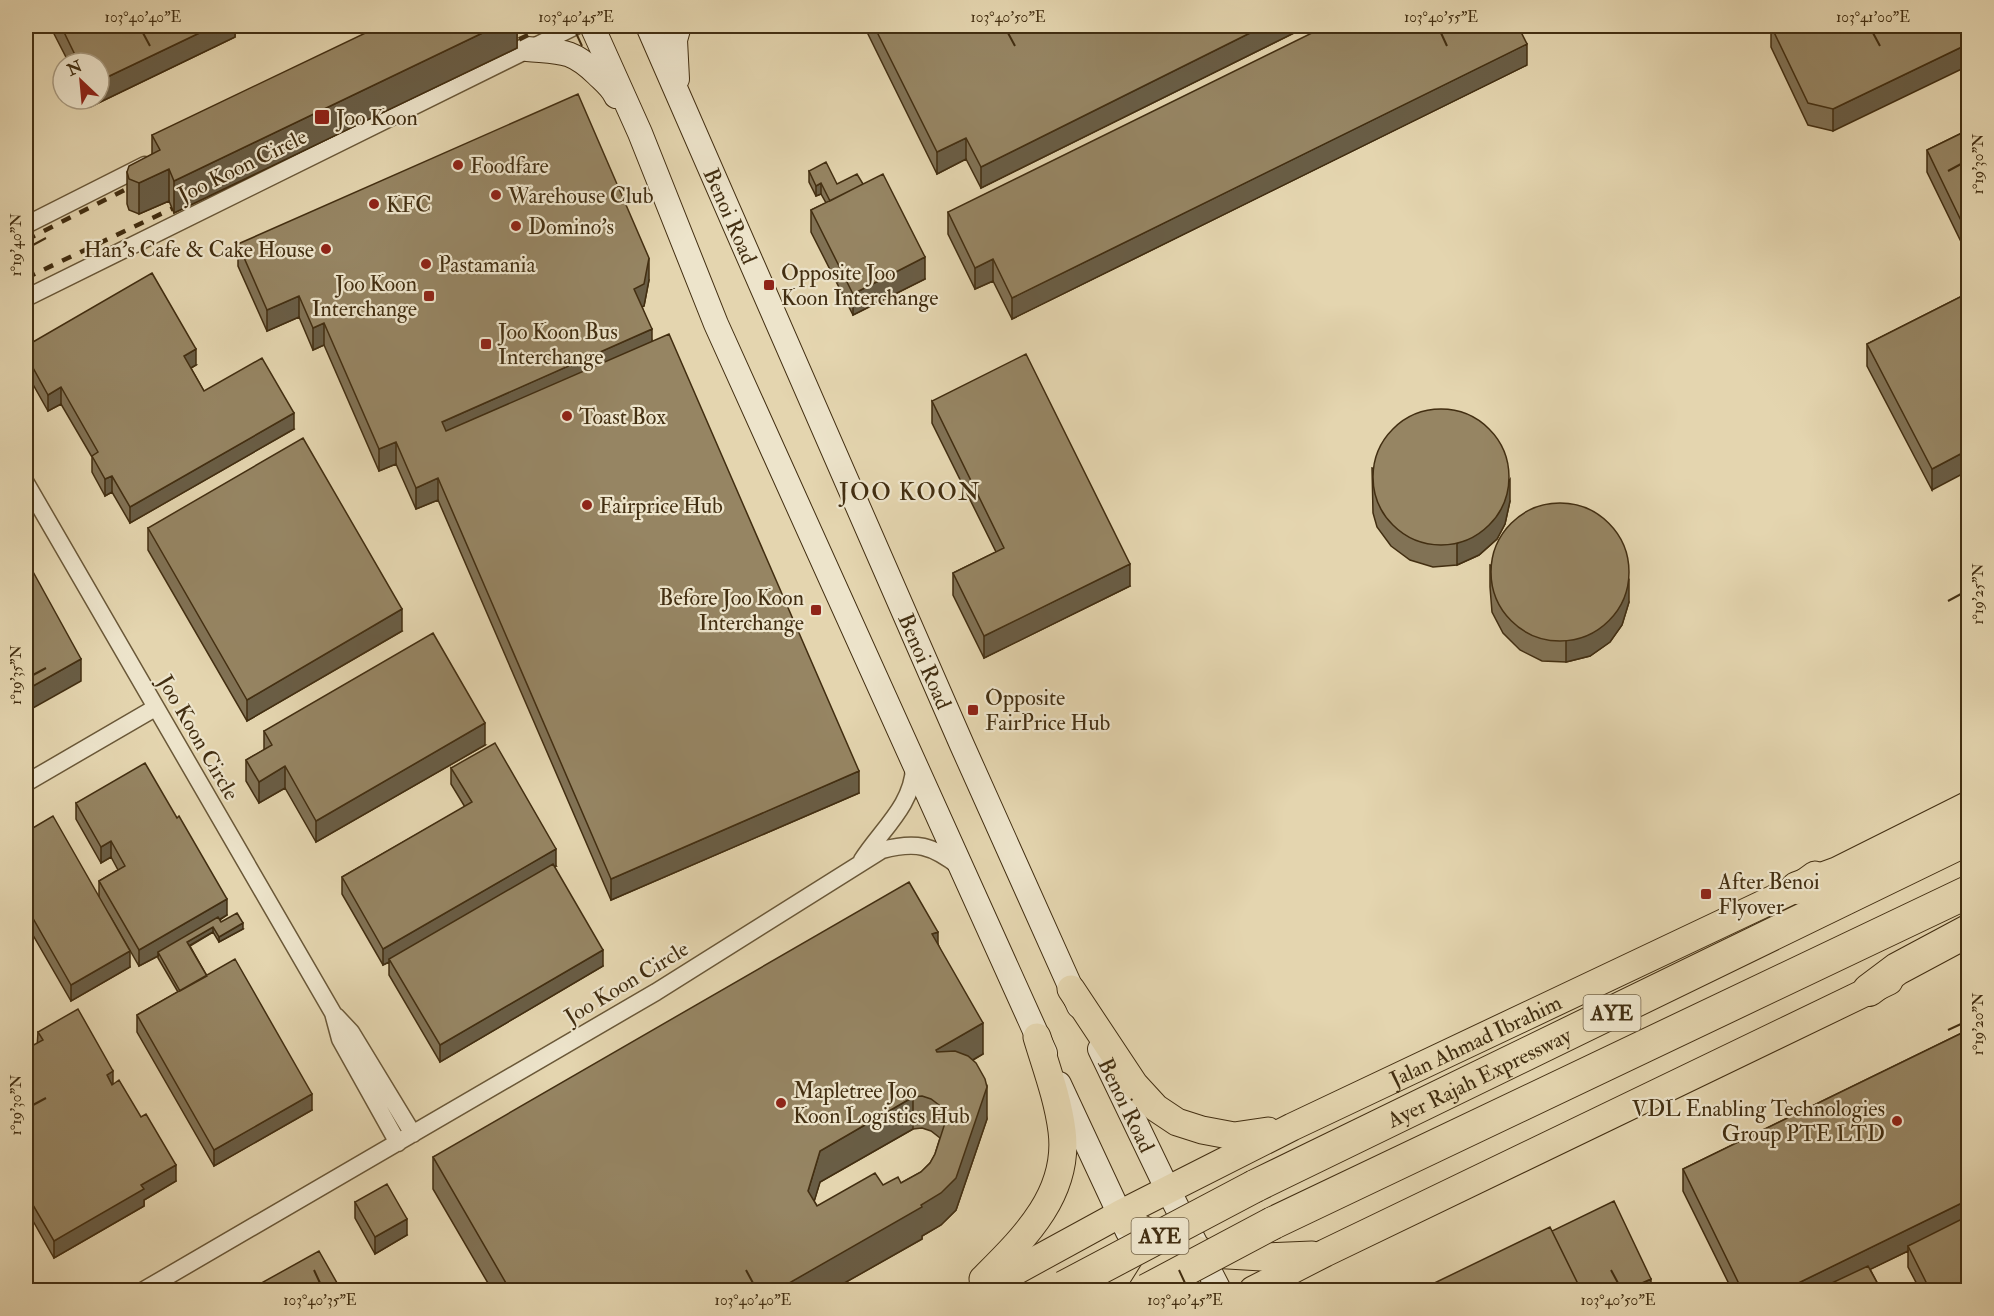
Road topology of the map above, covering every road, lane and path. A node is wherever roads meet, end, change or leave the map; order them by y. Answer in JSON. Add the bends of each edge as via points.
{"nodes":[{"id":1,"x":576,"y":26,"type":"edge"},
{"id":2,"x":592,"y":26,"type":"edge"},
{"id":3,"x":648,"y":26,"type":"edge"},
{"id":4,"x":679,"y":26,"type":"edge"},
{"id":5,"x":527,"y":49,"type":"junction"},
{"id":6,"x":677,"y":93,"type":"junction"},
{"id":7,"x":640,"y":133,"type":"junction"},
{"id":8,"x":156,"y":159,"type":"edge"},
{"id":9,"x":26,"y":225,"type":"edge"},
{"id":10,"x":26,"y":298,"type":"edge"},
{"id":11,"x":26,"y":483,"type":"edge"},
{"id":12,"x":155,"y":708,"type":"junction"},
{"id":13,"x":914,"y":760,"type":"junction"},
{"id":14,"x":26,"y":783,"type":"edge"},
{"id":15,"x":1968,"y":792,"type":"edge"},
{"id":16,"x":1968,"y":808,"type":"edge"},
{"id":17,"x":1968,"y":839,"type":"edge"},
{"id":18,"x":860,"y":863,"type":"junction"},
{"id":19,"x":963,"y":869,"type":"junction"},
{"id":20,"x":1797,"y":888,"type":"junction"},
{"id":21,"x":1968,"y":892,"type":"edge"},
{"id":22,"x":1968,"y":931,"type":"edge"},
{"id":23,"x":1968,"y":945,"type":"edge"},
{"id":24,"x":1071,"y":989,"type":"junction"},
{"id":25,"x":1869,"y":990,"type":"junction"},
{"id":26,"x":333,"y":1013,"type":"junction"},
{"id":27,"x":1037,"y":1037,"type":"junction"},
{"id":28,"x":1292,"y":1127,"type":"junction"},
{"id":29,"x":413,"y":1134,"type":"junction"},
{"id":30,"x":398,"y":1143,"type":"junction"},
{"id":31,"x":1252,"y":1148,"type":"junction"},
{"id":32,"x":1169,"y":1190,"type":"junction"},
{"id":33,"x":1121,"y":1218,"type":"junction"},
{"id":34,"x":1136,"y":1248,"type":"junction"},
{"id":35,"x":1188,"y":1250,"type":"edge"},
{"id":36,"x":1053,"y":1251,"type":"junction"},
{"id":37,"x":1325,"y":1254,"type":"junction"},
{"id":38,"x":1152,"y":1288,"type":"edge"},
{"id":39,"x":1061,"y":1289,"type":"edge"},
{"id":40,"x":144,"y":1290,"type":"edge"},
{"id":41,"x":972,"y":1290,"type":"edge"},
{"id":42,"x":981,"y":1290,"type":"edge"},
{"id":43,"x":1253,"y":1290,"type":"edge"},
{"id":44,"x":1296,"y":1290,"type":"edge"}],
"edges":[{"from":1,"to":5,"type":"street","name":"Joo Koon Circle"},
{"from":2,"to":7,"type":"main road"},
{"from":3,"to":6,"type":"main road","name":"Benoi Road"},
{"from":4,"to":6,"type":"main road","via":[[675,40]]},
{"from":5,"to":7,"type":"main road","via":[[565,52],[583,60],[613,89]]},
{"from":5,"to":10,"type":"street","name":"Joo Koon Circle"},
{"from":6,"to":24,"type":"main road","name":"Benoi Road"},
{"from":7,"to":13,"type":"main road","via":[[716,324]]},
{"from":8,"to":9,"type":"street","name":"Joo Koon Circle"},
{"from":11,"to":12,"type":"street","name":"Joo Koon Circle"},
{"from":12,"to":14,"type":"street"},
{"from":12,"to":26,"type":"street","name":"Joo Koon Circle"},
{"from":13,"to":18,"type":"street","name":"Joo Koon Circle","via":[[912,787],[899,812]]},
{"from":13,"to":19,"type":"main road"},
{"from":15,"to":20,"type":"main road","name":"Jalan Ahmad Ibrahim","via":[[1833,862]]},
{"from":16,"to":20,"type":"highway","via":[[1838,873]]},
{"from":17,"to":39,"type":"highway","name":"Ayer Rajah Expressway","number":"AYE","bridge":true,"via":[[1255,1186]]},
{"from":18,"to":19,"type":"street","name":"Joo Koon Circle","via":[[882,850],[916,845],[943,854]]},
{"from":18,"to":29,"type":"street","name":"Joo Koon Circle","via":[[656,992]]},
{"from":19,"to":27,"type":"main road"},
{"from":20,"to":28,"type":"main road","name":"Jalan Ahmad Ibrahim"},
{"from":21,"to":38,"type":"highway","name":"Ayer Rajah Expressway","number":"AYE","bridge":true,"via":[[1273,1223]]},
{"from":22,"to":25,"type":"highway","via":[[1897,969]]},
{"from":23,"to":25,"type":"main road"},
{"from":24,"to":28,"type":"main road","via":[[1134,1084],[1170,1117],[1202,1130],[1234,1136]]},
{"from":24,"to":32,"type":"main road","name":"Benoi Road"},
{"from":25,"to":37,"type":"main road"},
{"from":26,"to":29,"type":"street","name":"Joo Koon Circle","via":[[351,1032]]},
{"from":26,"to":30,"type":"street","name":"Joo Koon Circle","via":[[340,1039]]},
{"from":27,"to":33,"type":"main road"},
{"from":27,"to":41,"type":"main road","via":[[1062,1131],[1058,1181],[1043,1213]]},
{"from":28,"to":31,"type":"main road","name":"Jalan Ahmad Ibrahim"},
{"from":29,"to":30,"type":"street","name":"Joo Koon Circle"},
{"from":30,"to":40,"type":"street","name":"Joo Koon Circle"},
{"from":31,"to":32,"type":"main road","name":"Jalan Ahmad Ibrahim"},
{"from":31,"to":35,"type":"main road","via":[[1226,1174],[1194,1220]]},
{"from":32,"to":33,"type":"main road","name":"Jalan Ahmad Ibrahim"},
{"from":32,"to":35,"type":"main road","name":"Benoi Road"},
{"from":33,"to":34,"type":"main road"},
{"from":33,"to":35,"type":"main road"},
{"from":33,"to":36,"type":"main road","name":"Jalan Ahmad Ibrahim"},
{"from":34,"to":35,"type":"main road"},
{"from":34,"to":36,"type":"main road"},
{"from":34,"to":38,"type":"main road"},
{"from":35,"to":37,"type":"main road","via":[[1262,1257]]},
{"from":35,"to":38,"type":"main road"},
{"from":36,"to":42,"type":"main road","name":"Jalan Ahmad Ibrahim"},
{"from":37,"to":43,"type":"main road"},
{"from":37,"to":44,"type":"main road"}]}
